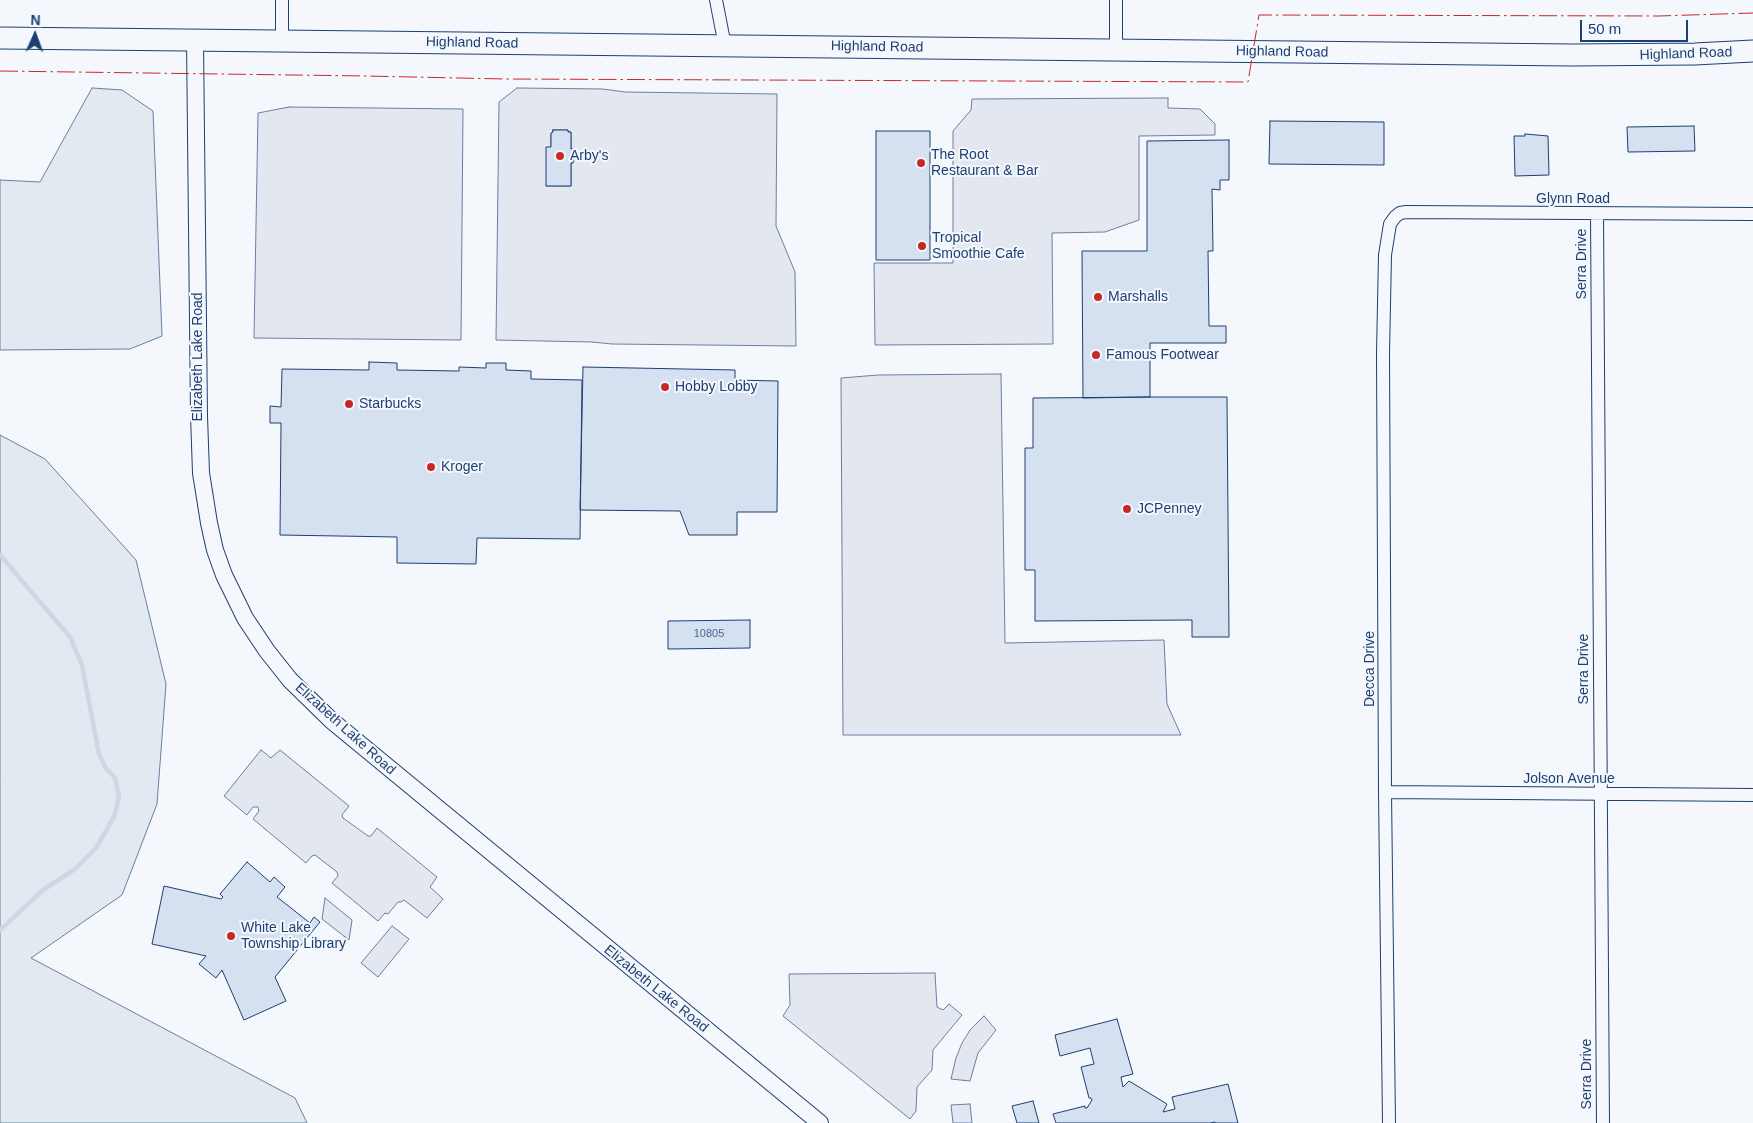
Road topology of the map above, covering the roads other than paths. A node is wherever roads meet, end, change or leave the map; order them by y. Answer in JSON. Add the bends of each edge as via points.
{"nodes":[{"id":1,"x":282,"y":0,"type":"edge"},
{"id":2,"x":716,"y":0,"type":"edge"},
{"id":3,"x":1116,"y":0,"type":"edge"},
{"id":4,"x":0,"y":38,"type":"edge"},
{"id":5,"x":195,"y":40,"type":"junction"},
{"id":6,"x":282,"y":41,"type":"junction"},
{"id":7,"x":725,"y":46,"type":"junction"},
{"id":8,"x":1116,"y":50,"type":"junction"},
{"id":9,"x":1753,"y":51,"type":"edge"},
{"id":10,"x":1596,"y":214,"type":"junction"},
{"id":11,"x":1753,"y":214,"type":"edge"},
{"id":12,"x":1395,"y":217,"type":"joint"},
{"id":13,"x":1385,"y":792,"type":"junction"},
{"id":14,"x":1600,"y":794,"type":"junction"},
{"id":15,"x":1753,"y":795,"type":"edge"},
{"id":16,"x":820,"y":1123,"type":"edge"},
{"id":17,"x":1389,"y":1123,"type":"edge"},
{"id":18,"x":1602,"y":1123,"type":"edge"}],
"edges":[{"from":1,"to":6,"type":"street"},
{"from":2,"to":7,"type":"street"},
{"from":3,"to":8,"type":"street"},
{"from":4,"to":5,"type":"highway","name":"Highland Road"},
{"from":5,"to":6,"type":"highway","name":"Highland Road"},
{"from":5,"to":16,"type":"street","name":"Elizabeth Lake Road","via":[[201,473],[215,550],[245,618],[290,680],[332,721]]},
{"from":6,"to":7,"type":"highway","name":"Highland Road"},
{"from":7,"to":8,"type":"highway","name":"Highland Road"},
{"from":8,"to":9,"type":"highway","name":"Highland Road","via":[[1619,55]]},
{"from":10,"to":11,"type":"street","name":"Glynn Road"},
{"from":10,"to":12,"type":"street","name":"Glynn Road","via":[[1406,212]]},
{"from":10,"to":14,"type":"street","name":"Serra Drive"},
{"from":12,"to":13,"type":"street","name":"Decca Drive","via":[[1390,224],[1385,254],[1383,353]]},
{"from":13,"to":14,"type":"street","name":"Jolson Avenue"},
{"from":13,"to":17,"type":"street","name":"Decca Drive"},
{"from":14,"to":15,"type":"street","name":"Jolson Avenue"},
{"from":14,"to":18,"type":"street","name":"Serra Drive"}]}
